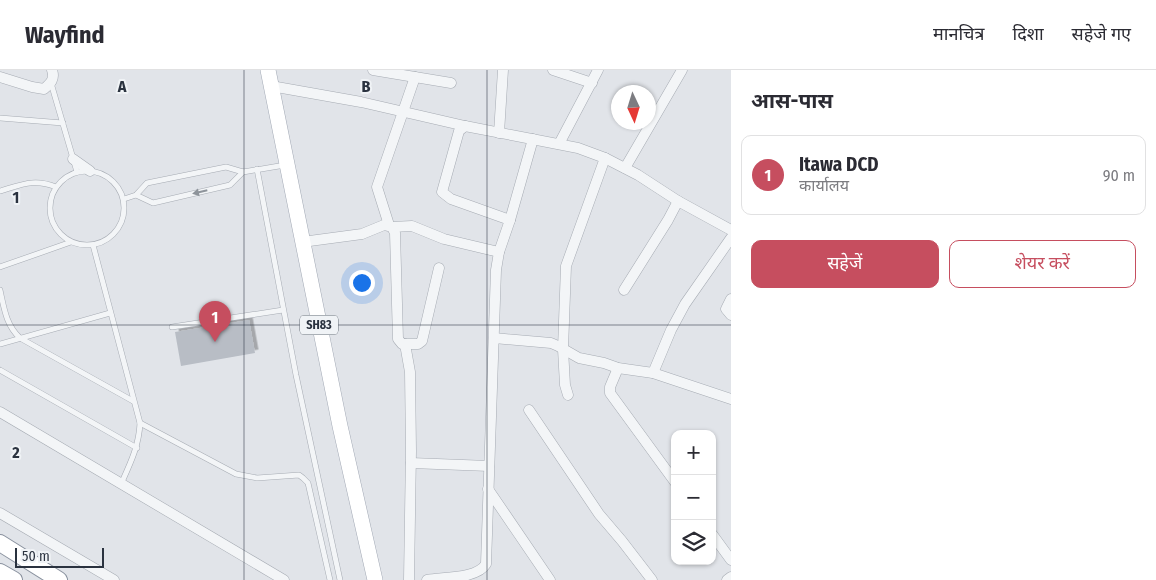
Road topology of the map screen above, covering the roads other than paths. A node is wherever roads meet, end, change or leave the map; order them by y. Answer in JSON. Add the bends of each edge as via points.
{"nodes":[{"id":1,"x":52,"y":70,"type":"edge"},
{"id":2,"x":268,"y":70,"type":"edge"},
{"id":3,"x":373,"y":70,"type":"edge"},
{"id":4,"x":503,"y":70,"type":"edge"},
{"id":5,"x":554,"y":70,"type":"edge"},
{"id":6,"x":598,"y":70,"type":"edge"},
{"id":7,"x":682,"y":70,"type":"edge"},
{"id":8,"x":0,"y":77,"type":"edge"},
{"id":9,"x":416,"y":77,"type":"junction"},
{"id":10,"x":52,"y":83,"type":"junction"},
{"id":11,"x":451,"y":83,"type":"dead end"},
{"id":12,"x":592,"y":83,"type":"junction"},
{"id":13,"x":271,"y":86,"type":"junction"},
{"id":14,"x":403,"y":112,"type":"junction"},
{"id":15,"x":0,"y":118,"type":"edge"},
{"id":16,"x":63,"y":123,"type":"junction"},
{"id":17,"x":465,"y":126,"type":"junction"},
{"id":18,"x":499,"y":133,"type":"junction"},
{"id":19,"x":533,"y":139,"type":"junction"},
{"id":20,"x":559,"y":144,"type":"junction"},
{"id":21,"x":606,"y":158,"type":"junction"},
{"id":22,"x":73,"y":159,"type":"junction"},
{"id":23,"x":286,"y":164,"type":"junction"},
{"id":24,"x":625,"y":168,"type":"junction"},
{"id":25,"x":256,"y":169,"type":"junction"},
{"id":26,"x":90,"y":171,"type":"junction"},
{"id":27,"x":77,"y":172,"type":"junction"},
{"id":28,"x":242,"y":172,"type":"junction"},
{"id":29,"x":56,"y":187,"type":"junction"},
{"id":30,"x":0,"y":191,"type":"edge"},
{"id":31,"x":136,"y":195,"type":"junction"},
{"id":32,"x":124,"y":199,"type":"junction"},
{"id":33,"x":678,"y":201,"type":"junction"},
{"id":34,"x":510,"y":220,"type":"junction"},
{"id":35,"x":390,"y":226,"type":"junction"},
{"id":36,"x":731,"y":230,"type":"edge"},
{"id":37,"x":731,"y":238,"type":"edge"},
{"id":38,"x":71,"y":242,"type":"junction"},
{"id":39,"x":302,"y":242,"type":"junction"},
{"id":40,"x":93,"y":246,"type":"junction"},
{"id":41,"x":499,"y":252,"type":"junction"},
{"id":42,"x":0,"y":267,"type":"edge"},
{"id":43,"x":439,"y":268,"type":"dead end"},
{"id":44,"x":0,"y":290,"type":"edge"},
{"id":45,"x":624,"y":290,"type":"dead end"},
{"id":46,"x":731,"y":299,"type":"edge"},
{"id":47,"x":283,"y":310,"type":"junction"},
{"id":48,"x":110,"y":313,"type":"junction"},
{"id":49,"x":731,"y":315,"type":"edge"},
{"id":50,"x":172,"y":327,"type":"dead end"},
{"id":51,"x":20,"y":338,"type":"junction"},
{"id":52,"x":494,"y":338,"type":"junction"},
{"id":53,"x":0,"y":344,"type":"edge"},
{"id":54,"x":405,"y":344,"type":"junction"},
{"id":55,"x":563,"y":349,"type":"junction"},
{"id":56,"x":618,"y":368,"type":"junction"},
{"id":57,"x":0,"y":370,"type":"edge"},
{"id":58,"x":653,"y":373,"type":"junction"},
{"id":59,"x":568,"y":394,"type":"dead end"},
{"id":60,"x":731,"y":399,"type":"edge"},
{"id":61,"x":133,"y":401,"type":"junction"},
{"id":62,"x":529,"y":410,"type":"dead end"},
{"id":63,"x":0,"y":412,"type":"edge"},
{"id":64,"x":140,"y":423,"type":"junction"},
{"id":65,"x":137,"y":448,"type":"junction"},
{"id":66,"x":411,"y":463,"type":"junction"},
{"id":67,"x":489,"y":466,"type":"junction"},
{"id":68,"x":671,"y":477,"type":"edge"},
{"id":69,"x":121,"y":484,"type":"junction"},
{"id":70,"x":488,"y":489,"type":"junction"},
{"id":71,"x":0,"y":513,"type":"edge"},
{"id":72,"x":716,"y":539,"type":"edge"},
{"id":73,"x":0,"y":543,"type":"edge"},
{"id":74,"x":731,"y":560,"type":"edge"},
{"id":75,"x":0,"y":572,"type":"edge"},
{"id":76,"x":477,"y":576,"type":"edge"},
{"id":77,"x":731,"y":577,"type":"edge"},
{"id":78,"x":14,"y":580,"type":"edge"},
{"id":79,"x":59,"y":580,"type":"edge"},
{"id":80,"x":114,"y":580,"type":"edge"},
{"id":81,"x":284,"y":580,"type":"edge"},
{"id":82,"x":330,"y":580,"type":"edge"},
{"id":83,"x":340,"y":580,"type":"edge"},
{"id":84,"x":376,"y":580,"type":"edge"},
{"id":85,"x":409,"y":580,"type":"edge"},
{"id":86,"x":427,"y":580,"type":"edge"},
{"id":87,"x":550,"y":580,"type":"edge"},
{"id":88,"x":652,"y":580,"type":"edge"},
{"id":89,"x":727,"y":580,"type":"edge"}],
"edges":[{"from":1,"to":10,"type":"street"},
{"from":2,"to":13,"type":"main road","number":"SH83"},
{"from":3,"to":9,"type":"street"},
{"from":4,"to":18,"type":"street"},
{"from":5,"to":12,"type":"street"},
{"from":6,"to":12,"type":"street"},
{"from":7,"to":24,"type":"street"},
{"from":8,"to":10,"type":"street","via":[[44,89]]},
{"from":9,"to":11,"type":"street"},
{"from":9,"to":14,"type":"street"},
{"from":10,"to":16,"type":"lane"},
{"from":12,"to":20,"type":"street"},
{"from":13,"to":14,"type":"street"},
{"from":13,"to":23,"type":"main road","number":"SH83"},
{"from":14,"to":17,"type":"street"},
{"from":14,"to":35,"type":"street","via":[[377,187]]},
{"from":15,"to":16,"type":"lane"},
{"from":16,"to":22,"type":"lane"},
{"from":17,"to":18,"type":"street"},
{"from":17,"to":34,"type":"street","via":[[459,132],[442,192],[452,199]]},
{"from":18,"to":19,"type":"street"},
{"from":19,"to":20,"type":"street"},
{"from":19,"to":34,"type":"street"},
{"from":20,"to":21,"type":"street"},
{"from":21,"to":24,"type":"street"},
{"from":21,"to":55,"type":"street","via":[[566,266]]},
{"from":22,"to":26,"type":"street"},
{"from":22,"to":27,"type":"lane"},
{"from":23,"to":25,"type":"lane"},
{"from":23,"to":39,"type":"main road","number":"SH83"},
{"from":24,"to":33,"type":"street"},
{"from":25,"to":28,"type":"lane"},
{"from":25,"to":47,"type":"lane"},
{"from":26,"to":27,"type":"lane"},
{"from":26,"to":32,"type":"lane","via":[[113,182]]},
{"from":27,"to":29,"type":"lane"},
{"from":28,"to":31,"type":"lane","via":[[226,167],[147,183]]},
{"from":28,"to":31,"type":"lane","one_way":true,"via":[[230,185],[153,203]]},
{"from":29,"to":30,"type":"lane","via":[[37,182]]},
{"from":29,"to":38,"type":"lane","via":[[50,199],[52,224]]},
{"from":31,"to":32,"type":"lane"},
{"from":32,"to":40,"type":"lane","via":[[120,227],[113,236]]},
{"from":33,"to":36,"type":"street"},
{"from":33,"to":45,"type":"street"},
{"from":34,"to":41,"type":"street"},
{"from":35,"to":39,"type":"street","via":[[378,226],[362,234]]},
{"from":35,"to":41,"type":"street","via":[[412,226],[444,239]]},
{"from":35,"to":54,"type":"street","via":[[395,233],[398,339]]},
{"from":37,"to":58,"type":"street","via":[[685,304]]},
{"from":38,"to":40,"type":"lane"},
{"from":38,"to":42,"type":"lane"},
{"from":39,"to":84,"type":"main road","number":"SH83"},
{"from":40,"to":48,"type":"lane"},
{"from":41,"to":52,"type":"street"},
{"from":43,"to":54,"type":"street","via":[[422,341]]},
{"from":44,"to":51,"type":"lane","via":[[8,322]]},
{"from":46,"to":49,"type":"street","via":[[726,310]]},
{"from":47,"to":50,"type":"lane"},
{"from":47,"to":83,"type":"lane"},
{"from":48,"to":51,"type":"lane"},
{"from":48,"to":61,"type":"lane"},
{"from":51,"to":53,"type":"lane"},
{"from":51,"to":61,"type":"lane"},
{"from":52,"to":55,"type":"street","via":[[551,344]]},
{"from":52,"to":67,"type":"street"},
{"from":54,"to":66,"type":"street","via":[[410,372]]},
{"from":55,"to":56,"type":"street","via":[[579,358]]},
{"from":55,"to":59,"type":"street"},
{"from":56,"to":58,"type":"street"},
{"from":56,"to":68,"type":"street","via":[[610,393]]},
{"from":57,"to":65,"type":"lane"},
{"from":58,"to":60,"type":"street"},
{"from":61,"to":64,"type":"lane"},
{"from":62,"to":88,"type":"street","via":[[599,514]]},
{"from":63,"to":69,"type":"street"},
{"from":64,"to":65,"type":"lane"},
{"from":64,"to":82,"type":"lane","via":[[236,474],[257,478],[293,475],[303,478],[308,483]]},
{"from":65,"to":69,"type":"lane"},
{"from":66,"to":67,"type":"street"},
{"from":66,"to":85,"type":"street"},
{"from":67,"to":70,"type":"street"},
{"from":69,"to":81,"type":"street"},
{"from":70,"to":76,"type":"street","via":[[487,559]]},
{"from":70,"to":87,"type":"street"},
{"from":71,"to":80,"type":"street"},
{"from":72,"to":74,"type":"street"},
{"from":73,"to":79,"type":"highway"},
{"from":75,"to":78,"type":"highway"},
{"from":76,"to":86,"type":"street"},
{"from":77,"to":89,"type":"street"}]}
